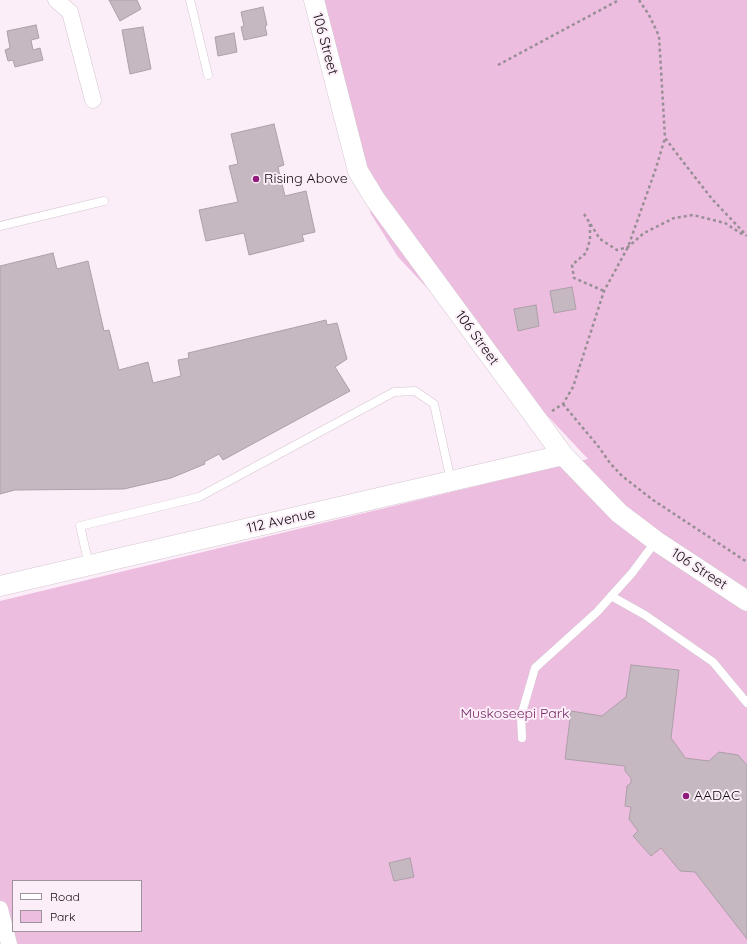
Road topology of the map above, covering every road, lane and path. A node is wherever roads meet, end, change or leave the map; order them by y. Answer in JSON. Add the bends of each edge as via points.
{"nodes":[{"id":1,"x":56,"y":0,"type":"edge"},
{"id":2,"x":190,"y":0,"type":"edge"},
{"id":3,"x":314,"y":0,"type":"edge"},
{"id":4,"x":619,"y":0,"type":"edge"},
{"id":5,"x":639,"y":0,"type":"edge"},
{"id":6,"x":498,"y":65,"type":"dead end"},
{"id":7,"x":208,"y":75,"type":"dead end"},
{"id":8,"x":93,"y":100,"type":"dead end"},
{"id":9,"x":665,"y":138,"type":"junction"},
{"id":10,"x":104,"y":201,"type":"dead end"},
{"id":11,"x":584,"y":214,"type":"dead end"},
{"id":12,"x":590,"y":224,"type":"junction"},
{"id":13,"x":0,"y":226,"type":"edge"},
{"id":14,"x":747,"y":237,"type":"edge"},
{"id":15,"x":628,"y":248,"type":"junction"},
{"id":16,"x":604,"y":291,"type":"junction"},
{"id":17,"x":564,"y":404,"type":"junction"},
{"id":18,"x":537,"y":420,"type":"junction"},
{"id":19,"x":562,"y":455,"type":"junction"},
{"id":20,"x":451,"y":482,"type":"junction"},
{"id":21,"x":656,"y":541,"type":"junction"},
{"id":22,"x":747,"y":562,"type":"edge"},
{"id":23,"x":89,"y":565,"type":"junction"},
{"id":24,"x":0,"y":586,"type":"edge"},
{"id":25,"x":611,"y":596,"type":"junction"},
{"id":26,"x":747,"y":601,"type":"edge"},
{"id":27,"x":747,"y":703,"type":"edge"},
{"id":28,"x":522,"y":738,"type":"dead end"},
{"id":29,"x":0,"y":909,"type":"edge"},
{"id":30,"x":9,"y":944,"type":"edge"}],
"edges":[{"from":1,"to":8,"type":"street","via":[[70,12]]},
{"from":2,"to":7,"type":"lane"},
{"from":3,"to":18,"type":"street","name":"106 Street","via":[[358,171],[375,199]]},
{"from":4,"to":6,"type":"path"},
{"from":5,"to":9,"type":"path","via":[[659,36]]},
{"from":9,"to":14,"type":"path","via":[[712,199]]},
{"from":9,"to":15,"type":"path"},
{"from":10,"to":13,"type":"lane"},
{"from":11,"to":12,"type":"path"},
{"from":12,"to":15,"type":"path","via":[[600,239],[617,250]]},
{"from":12,"to":16,"type":"path","via":[[590,240],[586,253],[572,265],[574,278]]},
{"from":14,"to":15,"type":"path","via":[[725,223],[694,215],[674,218],[644,233]]},
{"from":15,"to":16,"type":"path"},
{"from":16,"to":17,"type":"path","via":[[573,387]]},
{"from":17,"to":18,"type":"path"},
{"from":17,"to":22,"type":"path","via":[[622,476],[653,500]]},
{"from":18,"to":19,"type":"street","name":"106 Street"},
{"from":19,"to":20,"type":"street","name":"112 Avenue"},
{"from":19,"to":21,"type":"street","name":"106 Street","via":[[619,513]]},
{"from":20,"to":23,"type":"street","name":"112 Avenue"},
{"from":20,"to":23,"type":"lane","via":[[434,404],[416,391],[394,392],[199,497],[80,526]]},
{"from":21,"to":25,"type":"lane"},
{"from":21,"to":26,"type":"street","name":"106 Street"},
{"from":23,"to":24,"type":"street","name":"112 Avenue"},
{"from":25,"to":27,"type":"lane","via":[[645,615],[713,662]]},
{"from":25,"to":28,"type":"lane","via":[[535,668],[521,716]]},
{"from":29,"to":30,"type":"street"}]}
